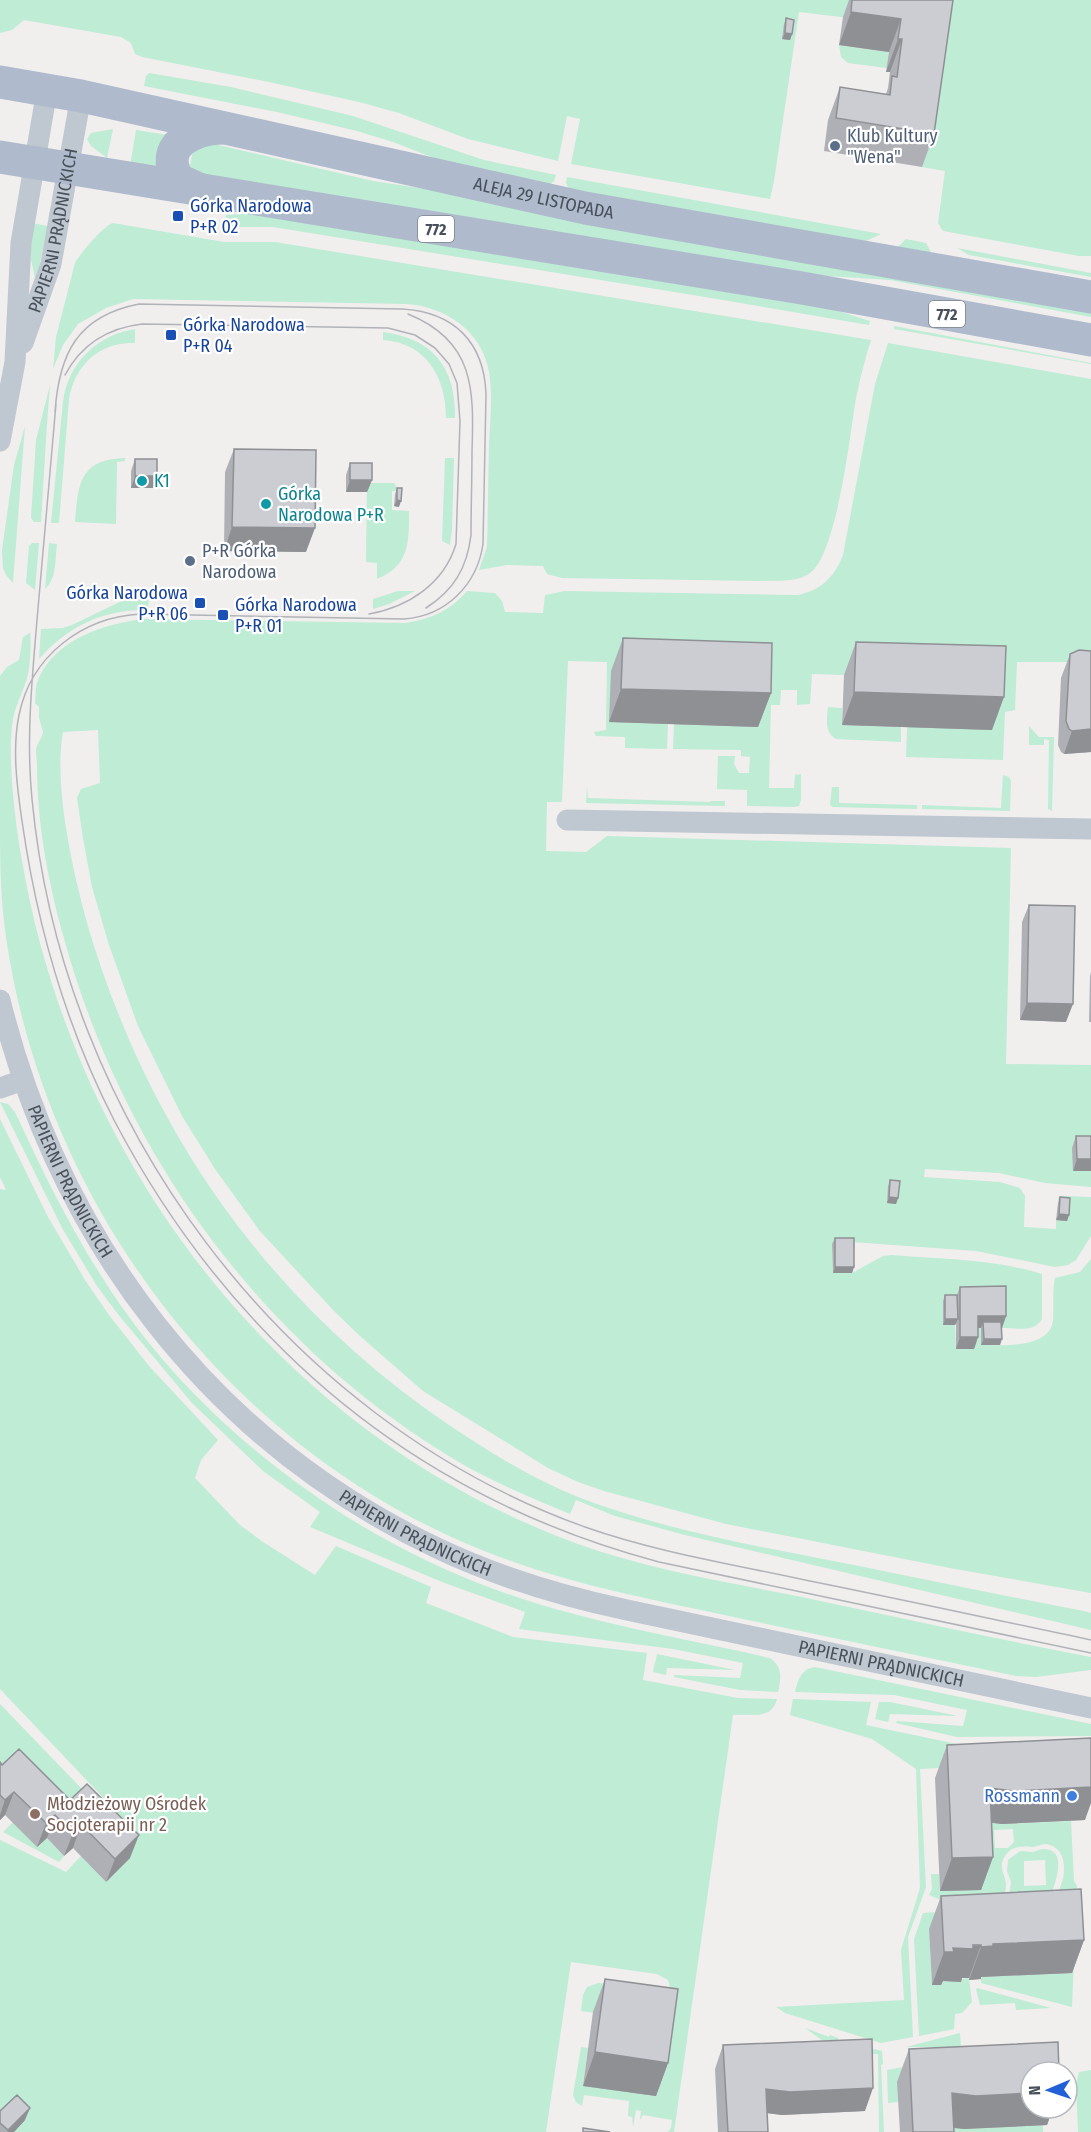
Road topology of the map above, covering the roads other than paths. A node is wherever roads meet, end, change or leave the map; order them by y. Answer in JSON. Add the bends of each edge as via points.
{"nodes":[{"id":1,"x":0,"y":82,"type":"edge"},
{"id":2,"x":47,"y":90,"type":"junction"},
{"id":3,"x":81,"y":96,"type":"junction"},
{"id":4,"x":226,"y":129,"type":"junction"},
{"id":5,"x":0,"y":157,"type":"edge"},
{"id":6,"x":35,"y":163,"type":"junction"},
{"id":7,"x":70,"y":169,"type":"junction"},
{"id":8,"x":203,"y":191,"type":"junction"},
{"id":9,"x":1091,"y":297,"type":"edge"},
{"id":10,"x":1091,"y":340,"type":"edge"},
{"id":11,"x":15,"y":362,"type":"junction"},
{"id":12,"x":0,"y":441,"type":"edge"},
{"id":13,"x":567,"y":820,"type":"dead end"},
{"id":14,"x":1091,"y":829,"type":"edge"},
{"id":15,"x":0,"y":1000,"type":"edge"},
{"id":16,"x":23,"y":1080,"type":"junction"},
{"id":17,"x":0,"y":1088,"type":"edge"},
{"id":18,"x":1091,"y":1708,"type":"edge"}],
"edges":[{"from":1,"to":2,"type":"main road","name":"ALEJA 29 LISTOPADA","number":"772"},
{"from":2,"to":3,"type":"main road","name":"ALEJA 29 LISTOPADA","number":"772"},
{"from":2,"to":6,"type":"street","name":"PAPIERNI PRĄDNICKICH"},
{"from":3,"to":4,"type":"main road","name":"ALEJA 29 LISTOPADA","number":"772"},
{"from":3,"to":7,"type":"street","name":"PAPIERNI PRĄDNICKICH"},
{"from":4,"to":8,"type":"main road","via":[[193,132],[181,141],[176,152],[174,165],[179,180]]},
{"from":4,"to":9,"type":"main road","name":"ALEJA 29 LISTOPADA","number":"772","via":[[585,208]]},
{"from":5,"to":6,"type":"main road","number":"772"},
{"from":6,"to":7,"type":"main road","number":"772"},
{"from":6,"to":11,"type":"street","name":"PAPIERNI PRĄDNICKICH","via":[[21,243]]},
{"from":7,"to":8,"type":"main road","number":"772"},
{"from":7,"to":11,"type":"street","name":"PAPIERNI PRĄDNICKICH","via":[[51,264]]},
{"from":8,"to":10,"type":"main road","number":"772","via":[[802,288]]},
{"from":11,"to":12,"type":"street","name":"PAPIERNI PRĄDNICKICH"},
{"from":13,"to":14,"type":"street"},
{"from":15,"to":16,"type":"street","name":"PAPIERNI PRĄDNICKICH"},
{"from":16,"to":17,"type":"street"},
{"from":16,"to":18,"type":"street","name":"PAPIERNI PRĄDNICKICH","via":[[42,1133],[73,1197],[114,1268],[156,1325],[199,1375],[288,1456],[383,1520],[480,1567],[582,1600]]}]}
